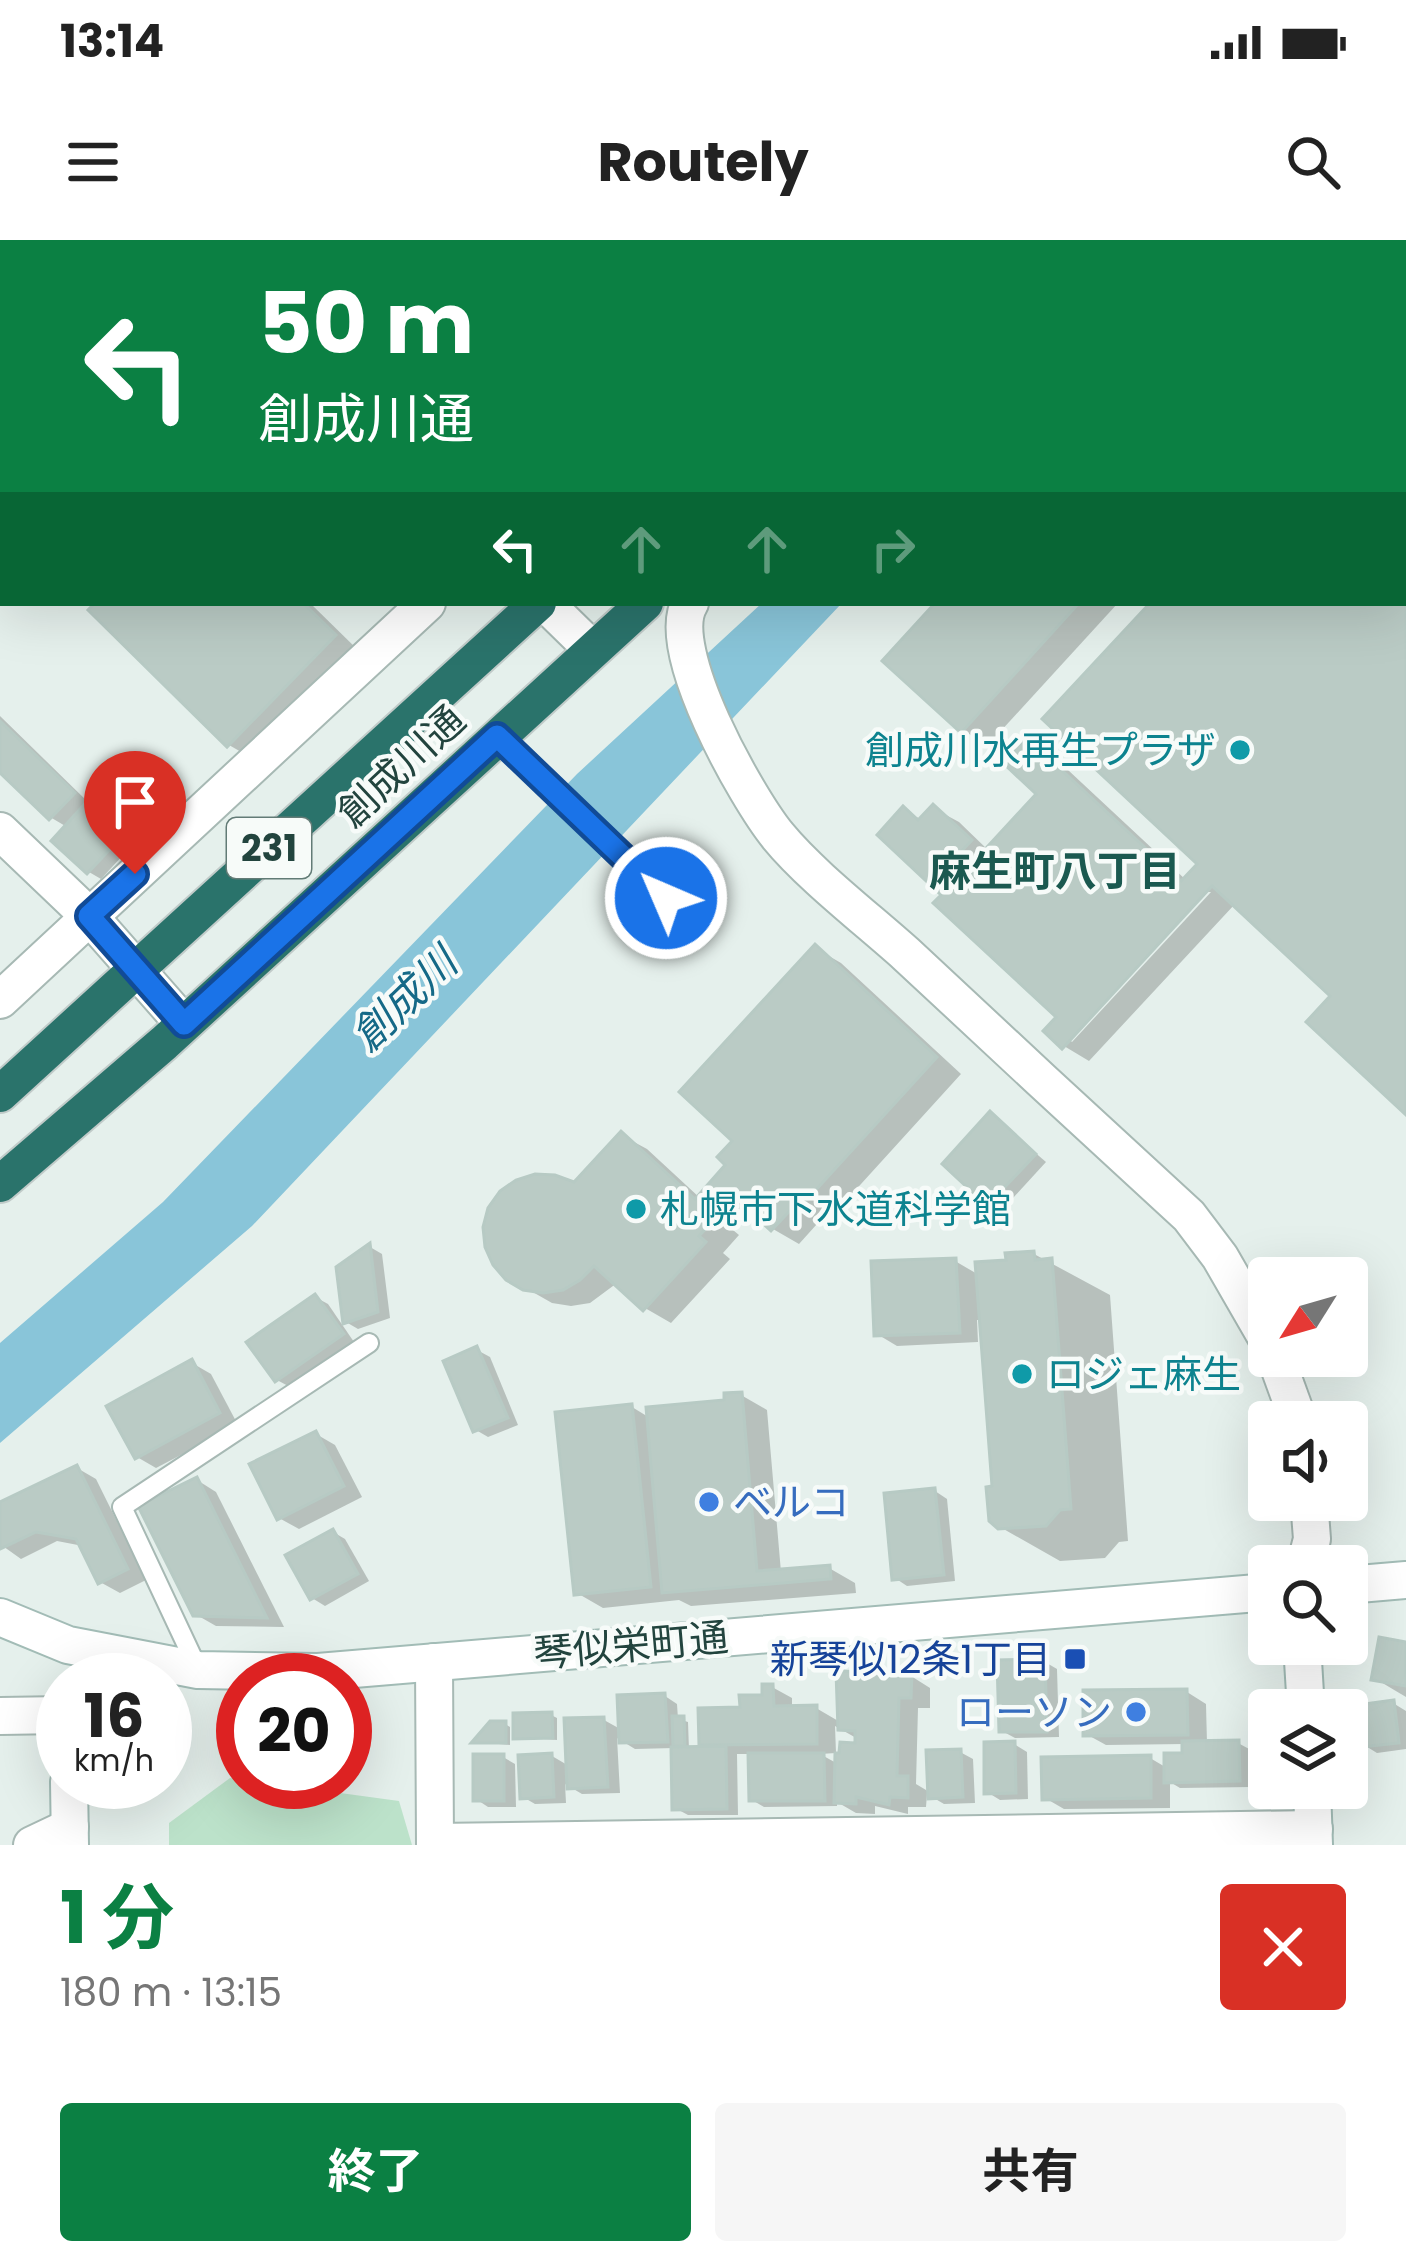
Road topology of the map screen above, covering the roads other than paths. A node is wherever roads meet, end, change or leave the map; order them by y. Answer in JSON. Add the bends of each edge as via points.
{"nodes":[{"id":1,"x":424,"y":606,"type":"edge"},
{"id":2,"x":539,"y":606,"type":"edge"},
{"id":3,"x":545,"y":606,"type":"edge"},
{"id":4,"x":641,"y":606,"type":"edge"},
{"id":5,"x":687,"y":606,"type":"edge"},
{"id":6,"x":591,"y":648,"type":"junction"},
{"id":7,"x":497,"y":736,"type":"junction"},
{"id":8,"x":0,"y":832,"type":"edge"},
{"id":9,"x":666,"y":898,"type":"dead end"},
{"id":10,"x":89,"y":916,"type":"junction"},
{"id":11,"x":136,"y":969,"type":"junction"},
{"id":12,"x":0,"y":1000,"type":"edge"},
{"id":13,"x":184,"y":1024,"type":"junction"},
{"id":14,"x":0,"y":1094,"type":"edge"},
{"id":15,"x":0,"y":1184,"type":"edge"},
{"id":16,"x":1248,"y":1306,"type":"edge"},
{"id":17,"x":369,"y":1343,"type":"dead end"},
{"id":18,"x":1406,"y":1580,"type":"edge"},
{"id":19,"x":1368,"y":1583,"type":"edge"},
{"id":20,"x":1248,"y":1594,"type":"edge"},
{"id":21,"x":0,"y":1617,"type":"edge"},
{"id":22,"x":54,"y":1653,"type":"edge"},
{"id":23,"x":434,"y":1662,"type":"junction"},
{"id":24,"x":192,"y":1670,"type":"edge"},
{"id":25,"x":198,"y":1670,"type":"junction"},
{"id":26,"x":0,"y":1716,"type":"edge"},
{"id":27,"x":36,"y":1719,"type":"edge"},
{"id":28,"x":70,"y":1836,"type":"edge"},
{"id":29,"x":1314,"y":1837,"type":"edge"},
{"id":30,"x":866,"y":1839,"type":"edge"},
{"id":31,"x":435,"y":1843,"type":"edge"},
{"id":32,"x":32,"y":1845,"type":"edge"}],
"edges":[{"from":1,"to":10,"type":"street"},
{"from":2,"to":11,"type":"highway","name":"創成川通","number":"231"},
{"from":3,"to":6,"type":"street"},
{"from":4,"to":6,"type":"highway","name":"創成川通","number":"231"},
{"from":5,"to":16,"type":"street","via":[[687,646],[708,720],[778,836],[1189,1216]]},
{"from":6,"to":7,"type":"highway","name":"創成川通","number":"231"},
{"from":7,"to":9,"type":"lane"},
{"from":7,"to":13,"type":"highway","name":"創成川通","number":"231"},
{"from":8,"to":10,"type":"street"},
{"from":10,"to":11,"type":"street"},
{"from":10,"to":12,"type":"street"},
{"from":11,"to":13,"type":"street"},
{"from":11,"to":14,"type":"highway","name":"創成川通","number":"231"},
{"from":13,"to":15,"type":"highway","name":"創成川通","number":"231"},
{"from":17,"to":25,"type":"lane","via":[[122,1507]]},
{"from":18,"to":19,"type":"street"},
{"from":20,"to":23,"type":"street","name":"琴似栄町通"},
{"from":21,"to":22,"type":"street","name":"琴似栄町通"},
{"from":23,"to":25,"type":"street","name":"琴似栄町通","via":[[318,1672]]},
{"from":23,"to":31,"type":"street"},
{"from":24,"to":25,"type":"street","name":"琴似栄町通"},
{"from":26,"to":27,"type":"street"},
{"from":28,"to":32,"type":"street"},
{"from":29,"to":30,"type":"street"},
{"from":30,"to":31,"type":"street"}]}
